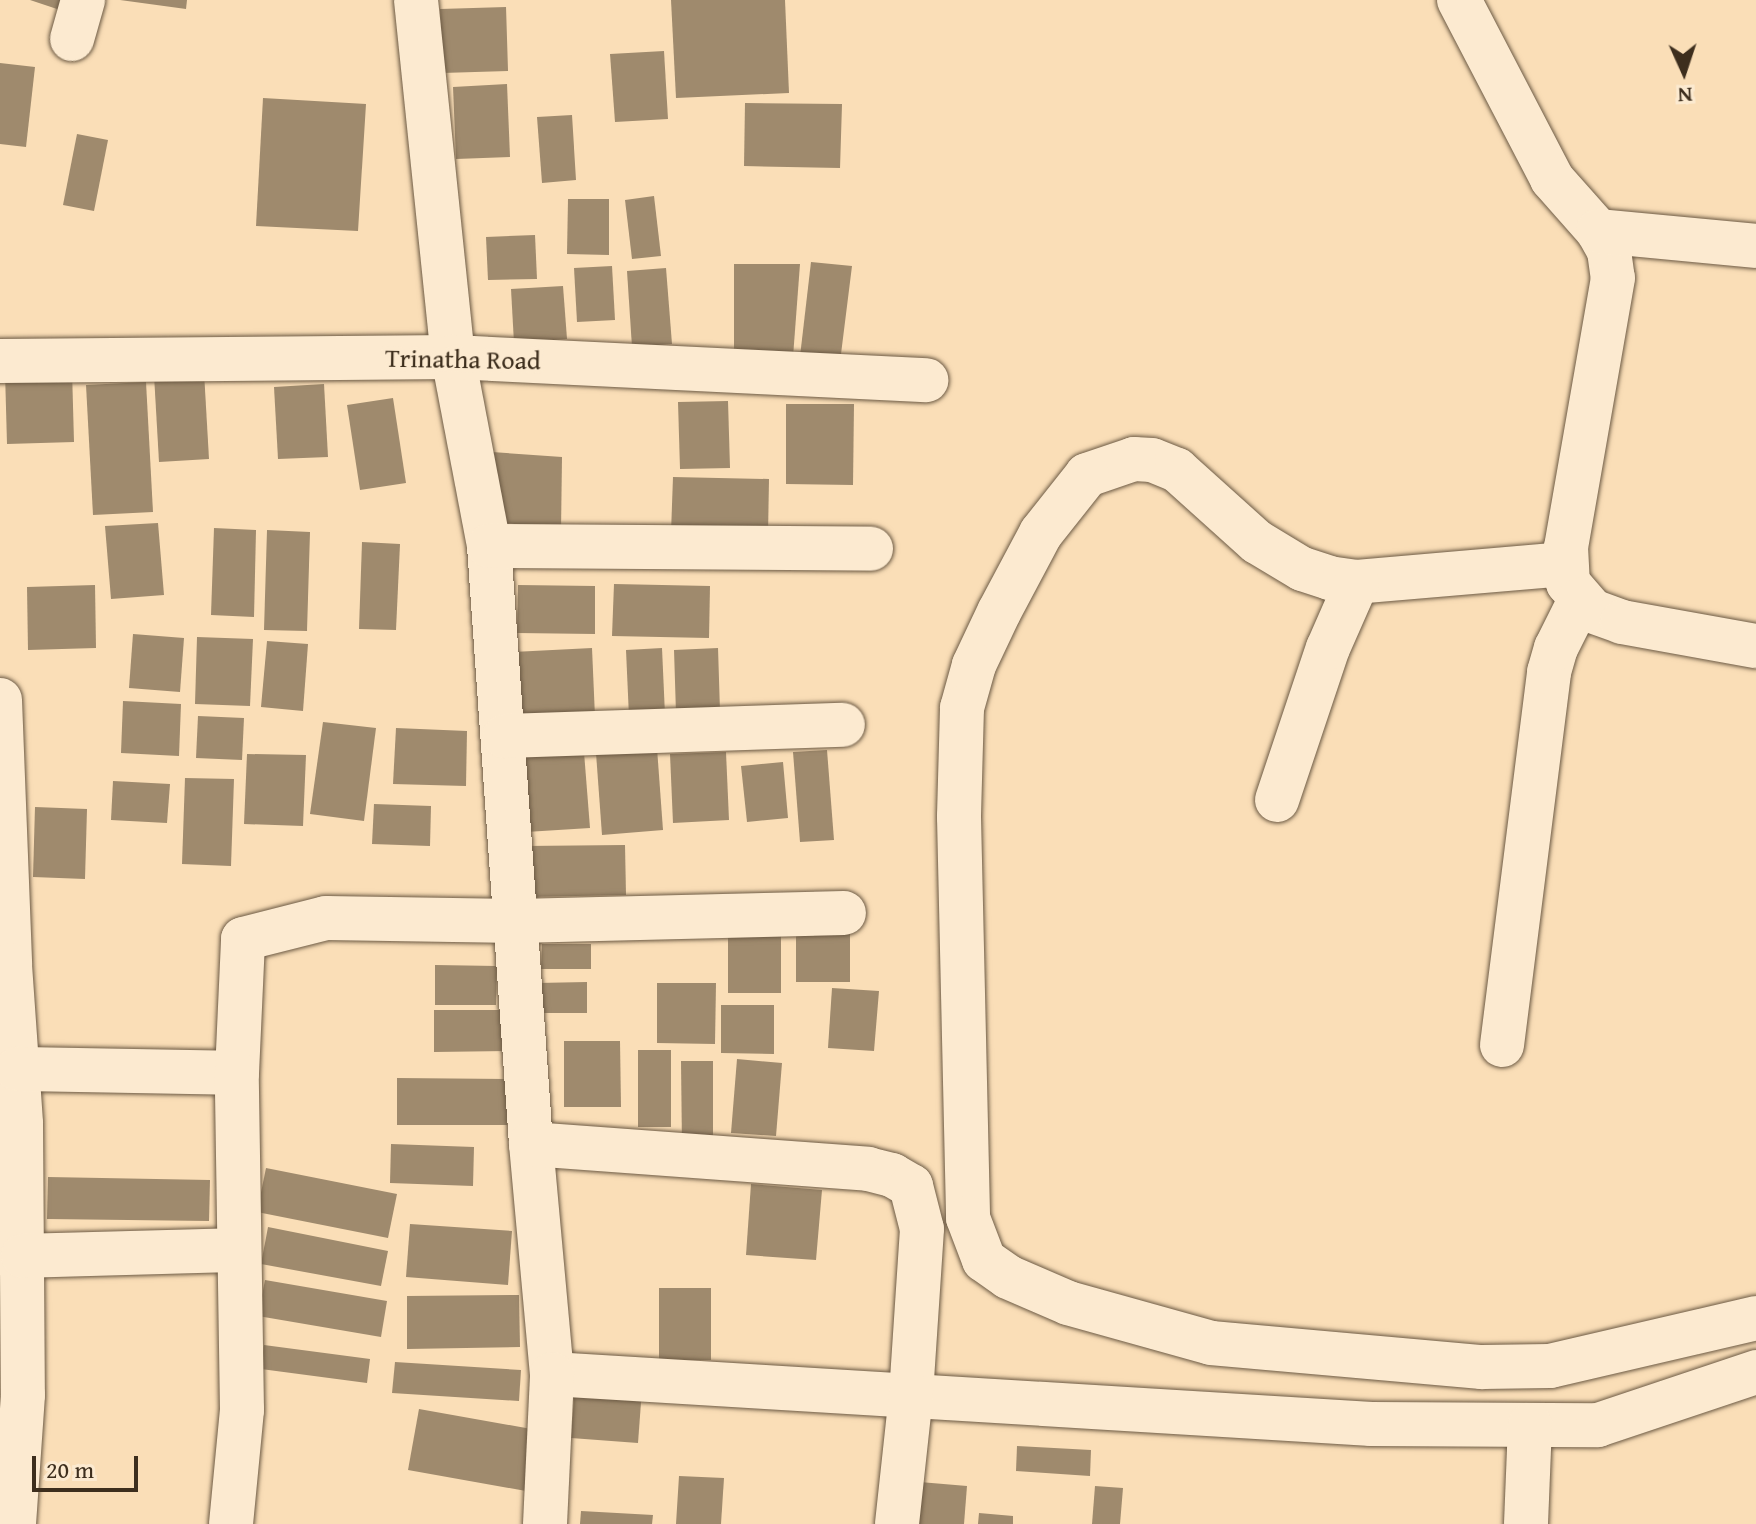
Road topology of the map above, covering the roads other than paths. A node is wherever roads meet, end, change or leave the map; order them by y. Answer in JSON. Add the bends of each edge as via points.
{"nodes":[{"id":1,"x":416,"y":0,"type":"edge"},
{"id":2,"x":1459,"y":0,"type":"edge"},
{"id":3,"x":1598,"y":231,"type":"junction"},
{"id":4,"x":1756,"y":246,"type":"edge"},
{"id":5,"x":453,"y":357,"type":"junction"},
{"id":6,"x":0,"y":361,"type":"edge"},
{"id":7,"x":926,"y":380,"type":"dead end"},
{"id":8,"x":489,"y":546,"type":"junction"},
{"id":9,"x":871,"y":549,"type":"dead end"},
{"id":10,"x":1357,"y":582,"type":"junction"},
{"id":11,"x":1572,"y":582,"type":"junction"},
{"id":12,"x":1756,"y":646,"type":"edge"},
{"id":13,"x":0,"y":700,"type":"edge"},
{"id":14,"x":843,"y":725,"type":"dead end"},
{"id":15,"x":505,"y":736,"type":"junction"},
{"id":16,"x":1277,"y":800,"type":"dead end"},
{"id":17,"x":844,"y":913,"type":"dead end"},
{"id":18,"x":517,"y":921,"type":"junction"},
{"id":19,"x":5,"y":965,"type":"edge"},
{"id":20,"x":1502,"y":1045,"type":"dead end"},
{"id":21,"x":17,"y":1069,"type":"junction"},
{"id":22,"x":237,"y":1073,"type":"junction"},
{"id":23,"x":531,"y":1144,"type":"junction"},
{"id":24,"x":238,"y":1250,"type":"junction"},
{"id":25,"x":12,"y":1255,"type":"edge"},
{"id":26,"x":1756,"y":1318,"type":"edge"},
{"id":27,"x":1756,"y":1372,"type":"edge"},
{"id":28,"x":552,"y":1374,"type":"junction"},
{"id":29,"x":911,"y":1395,"type":"junction"},
{"id":30,"x":1530,"y":1425,"type":"junction"},
{"id":31,"x":14,"y":1524,"type":"edge"},
{"id":32,"x":231,"y":1524,"type":"edge"},
{"id":33,"x":545,"y":1524,"type":"edge"},
{"id":34,"x":897,"y":1524,"type":"edge"},
{"id":35,"x":1526,"y":1524,"type":"edge"}],
"edges":[{"from":1,"to":5,"type":"street"},
{"from":2,"to":3,"type":"street","via":[[1552,179]]},
{"from":3,"to":4,"type":"street"},
{"from":3,"to":11,"type":"street","via":[[1609,251],[1613,278]]},
{"from":5,"to":6,"type":"street","name":"Trinatha Road"},
{"from":5,"to":7,"type":"street","name":"Trinatha Road"},
{"from":5,"to":8,"type":"street"},
{"from":8,"to":9,"type":"street"},
{"from":8,"to":15,"type":"street"},
{"from":10,"to":11,"type":"street"},
{"from":10,"to":16,"type":"street","via":[[1328,648]]},
{"from":10,"to":26,"type":"street","via":[[1302,569],[1257,542],[1177,470],[1152,460],[1110,465],[1087,475],[1041,533],[974,665],[962,708],[959,817],[968,1218],[984,1260],[1008,1277],[1068,1303],[1211,1343],[1482,1367],[1550,1366]]},
{"from":11,"to":12,"type":"street","via":[[1592,611],[1622,622]]},
{"from":11,"to":20,"type":"street","via":[[1549,672]]},
{"from":13,"to":19,"type":"street"},
{"from":14,"to":15,"type":"street"},
{"from":15,"to":18,"type":"street"},
{"from":17,"to":18,"type":"street"},
{"from":18,"to":22,"type":"street","via":[[326,918],[243,939]]},
{"from":18,"to":23,"type":"street"},
{"from":19,"to":21,"type":"street"},
{"from":21,"to":22,"type":"street"},
{"from":21,"to":25,"type":"street"},
{"from":22,"to":24,"type":"street"},
{"from":23,"to":28,"type":"street"},
{"from":23,"to":29,"type":"street","via":[[868,1169],[911,1186],[922,1229]]},
{"from":24,"to":25,"type":"street"},
{"from":24,"to":32,"type":"street","via":[[242,1410]]},
{"from":25,"to":31,"type":"street","via":[[23,1395]]},
{"from":27,"to":30,"type":"street","via":[[1598,1425]]},
{"from":28,"to":29,"type":"street"},
{"from":28,"to":33,"type":"street"},
{"from":29,"to":30,"type":"street","via":[[1371,1424]]},
{"from":29,"to":34,"type":"street"},
{"from":30,"to":35,"type":"street"}]}
